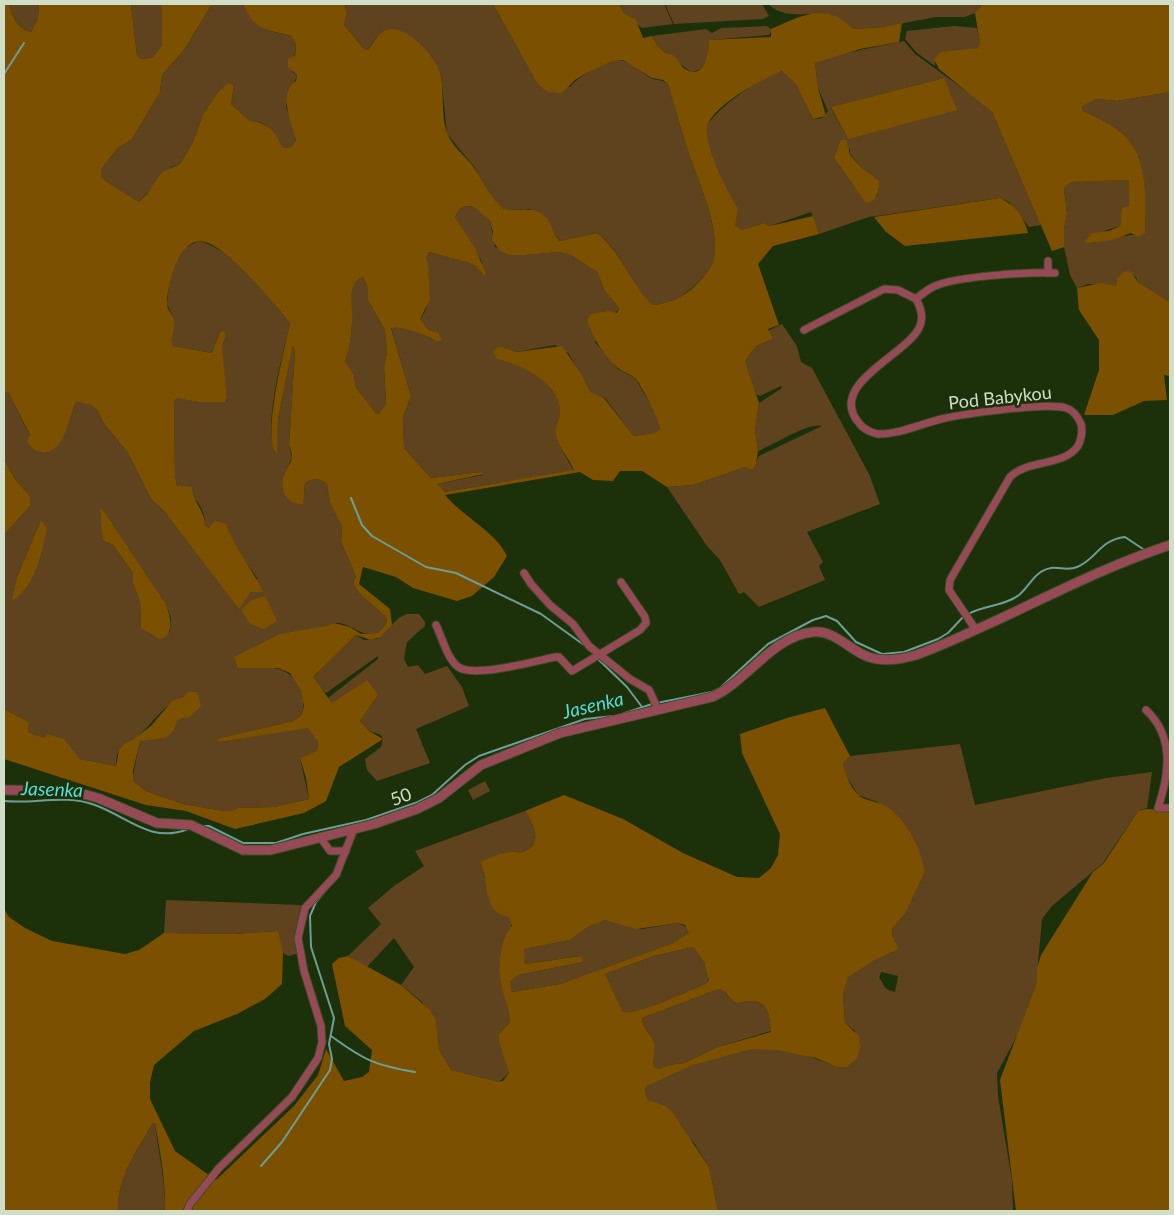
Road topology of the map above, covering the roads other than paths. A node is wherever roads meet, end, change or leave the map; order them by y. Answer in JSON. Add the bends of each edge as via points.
{"nodes":[{"id":1,"x":1048,"y":261,"type":"dead end"},
{"id":2,"x":916,"y":299,"type":"junction"},
{"id":3,"x":804,"y":330,"type":"dead end"},
{"id":4,"x":1170,"y":545,"type":"edge"},
{"id":5,"x":524,"y":573,"type":"dead end"},
{"id":6,"x":621,"y":582,"type":"dead end"},
{"id":7,"x":436,"y":625,"type":"dead end"},
{"id":8,"x":976,"y":630,"type":"junction"},
{"id":9,"x":598,"y":655,"type":"junction"},
{"id":10,"x":656,"y":704,"type":"junction"},
{"id":11,"x":1146,"y":710,"type":"dead end"},
{"id":12,"x":4,"y":790,"type":"edge"},
{"id":13,"x":1170,"y":808,"type":"edge"},
{"id":14,"x":354,"y":829,"type":"junction"},
{"id":15,"x":320,"y":837,"type":"junction"},
{"id":16,"x":346,"y":851,"type":"junction"},
{"id":17,"x":187,"y":1211,"type":"edge"}],
"edges":[{"from":1,"to":2,"type":"street","via":[[1052,273],[980,277],[936,285]]},
{"from":2,"to":3,"type":"street","via":[[898,290],[884,289]]},
{"from":2,"to":8,"type":"street","name":"Pod Babykou","via":[[922,313],[920,328],[856,387],[852,407],[858,423],[865,429],[877,434],[904,431],[942,419],[1044,406],[1072,411],[1082,429],[1079,444],[1066,456],[1016,472],[1005,485],[949,582],[949,590]]},
{"from":4,"to":8,"type":"street","name":"50","via":[[1119,564]]},
{"from":5,"to":9,"type":"street","via":[[530,584],[573,624]]},
{"from":6,"to":9,"type":"street","via":[[646,623]]},
{"from":7,"to":9,"type":"street","via":[[453,662],[460,668],[473,671],[555,657],[572,670]]},
{"from":8,"to":10,"type":"street","name":"50","via":[[915,655],[886,660],[864,656],[826,634],[806,633],[769,653],[718,695],[701,701]]},
{"from":9,"to":10,"type":"street","via":[[649,690]]},
{"from":10,"to":14,"type":"street","name":"50","via":[[615,722],[572,730],[481,765],[424,806]]},
{"from":11,"to":13,"type":"street","via":[[1160,719],[1170,741],[1169,775],[1158,808]]},
{"from":12,"to":15,"type":"street","name":"50","via":[[73,791],[157,823],[194,827],[231,846],[256,851]]},
{"from":14,"to":15,"type":"street","name":"50"},
{"from":14,"to":16,"type":"street"},
{"from":15,"to":16,"type":"street","via":[[330,851]]},
{"from":16,"to":17,"type":"street","via":[[336,876],[305,908],[298,938],[304,971],[321,1026],[318,1058],[292,1096],[218,1168]]}]}
